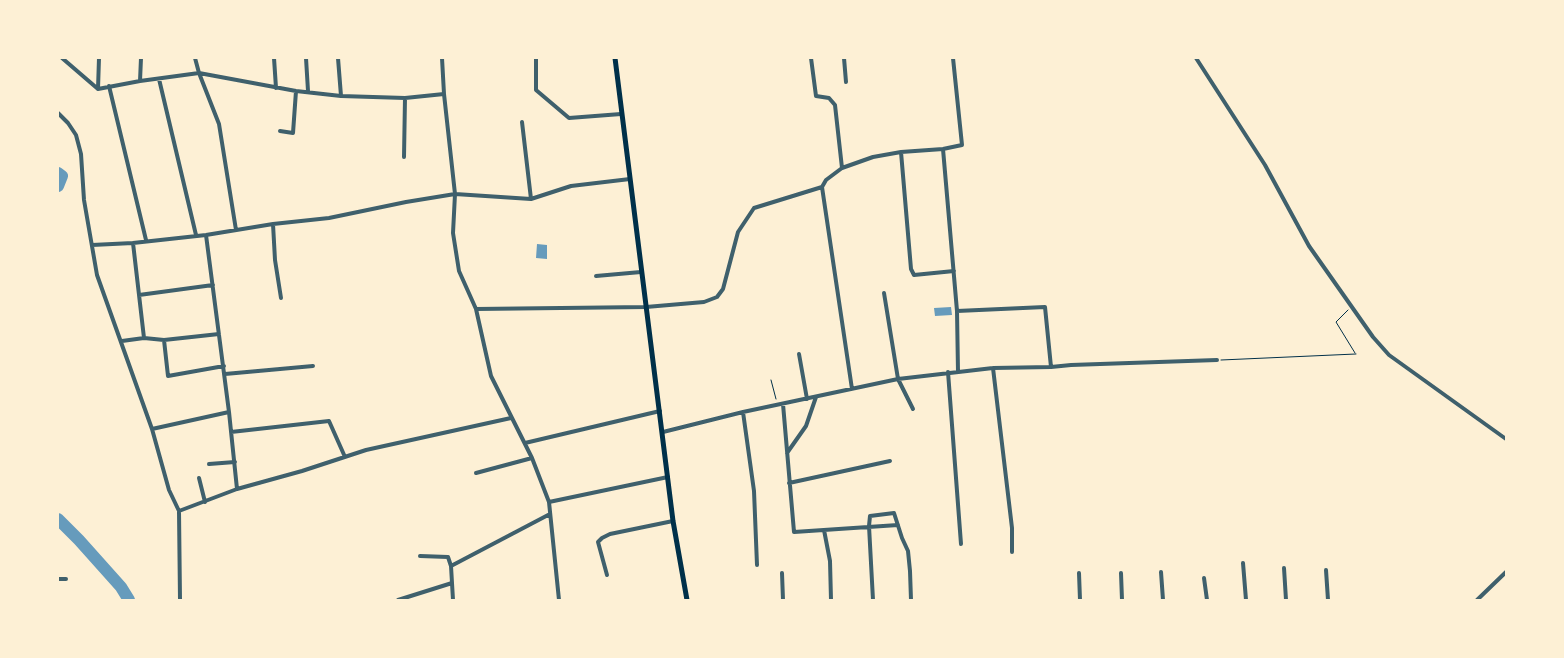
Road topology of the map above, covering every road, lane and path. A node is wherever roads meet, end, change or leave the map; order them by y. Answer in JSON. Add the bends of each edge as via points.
{"nodes":[{"id":1,"x":62,"y":58,"type":"edge"},
{"id":2,"x":99,"y":58,"type":"edge"},
{"id":3,"x":141,"y":58,"type":"edge"},
{"id":4,"x":195,"y":58,"type":"edge"},
{"id":5,"x":274,"y":58,"type":"edge"},
{"id":6,"x":306,"y":58,"type":"edge"},
{"id":7,"x":338,"y":58,"type":"edge"},
{"id":8,"x":442,"y":58,"type":"edge"},
{"id":9,"x":536,"y":58,"type":"edge"},
{"id":10,"x":615,"y":58,"type":"edge"},
{"id":11,"x":811,"y":58,"type":"edge"},
{"id":12,"x":844,"y":58,"type":"edge"},
{"id":13,"x":953,"y":58,"type":"edge"},
{"id":14,"x":1196,"y":58,"type":"edge"},
{"id":15,"x":199,"y":73,"type":"junction"},
{"id":16,"x":159,"y":79,"type":"junction"},
{"id":17,"x":140,"y":81,"type":"junction"},
{"id":18,"x":846,"y":82,"type":"dead end"},
{"id":19,"x":109,"y":86,"type":"junction"},
{"id":20,"x":276,"y":88,"type":"junction"},
{"id":21,"x":98,"y":89,"type":"junction"},
{"id":22,"x":296,"y":91,"type":"junction"},
{"id":23,"x":308,"y":91,"type":"junction"},
{"id":24,"x":444,"y":94,"type":"junction"},
{"id":25,"x":341,"y":96,"type":"junction"},
{"id":26,"x":405,"y":98,"type":"junction"},
{"id":27,"x":58,"y":113,"type":"edge"},
{"id":28,"x":621,"y":114,"type":"junction"},
{"id":29,"x":522,"y":122,"type":"dead end"},
{"id":30,"x":280,"y":131,"type":"dead end"},
{"id":31,"x":944,"y":149,"type":"junction"},
{"id":32,"x":901,"y":152,"type":"junction"},
{"id":33,"x":404,"y":157,"type":"dead end"},
{"id":34,"x":842,"y":168,"type":"junction"},
{"id":35,"x":630,"y":179,"type":"junction"},
{"id":36,"x":822,"y":187,"type":"junction"},
{"id":37,"x":455,"y":194,"type":"junction"},
{"id":38,"x":531,"y":199,"type":"junction"},
{"id":39,"x":273,"y":224,"type":"junction"},
{"id":40,"x":236,"y":230,"type":"junction"},
{"id":41,"x":196,"y":235,"type":"junction"},
{"id":42,"x":206,"y":235,"type":"junction"},
{"id":43,"x":146,"y":240,"type":"junction"},
{"id":44,"x":133,"y":242,"type":"junction"},
{"id":45,"x":92,"y":244,"type":"junction"},
{"id":46,"x":954,"y":271,"type":"junction"},
{"id":47,"x":641,"y":272,"type":"junction"},
{"id":48,"x":596,"y":276,"type":"dead end"},
{"id":49,"x":212,"y":285,"type":"junction"},
{"id":50,"x":884,"y":293,"type":"dead end"},
{"id":51,"x":139,"y":295,"type":"junction"},
{"id":52,"x":281,"y":298,"type":"dead end"},
{"id":53,"x":646,"y":307,"type":"junction"},
{"id":54,"x":1351,"y":307,"type":"junction"},
{"id":55,"x":476,"y":309,"type":"junction"},
{"id":56,"x":957,"y":311,"type":"junction"},
{"id":57,"x":219,"y":334,"type":"junction"},
{"id":58,"x":144,"y":338,"type":"junction"},
{"id":59,"x":164,"y":340,"type":"junction"},
{"id":60,"x":122,"y":341,"type":"junction"},
{"id":61,"x":799,"y":354,"type":"dead end"},
{"id":62,"x":1217,"y":360,"type":"joint"},
{"id":63,"x":224,"y":366,"type":"junction"},
{"id":64,"x":313,"y":366,"type":"dead end"},
{"id":65,"x":993,"y":368,"type":"junction"},
{"id":66,"x":1051,"y":368,"type":"junction"},
{"id":67,"x":948,"y":372,"type":"junction"},
{"id":68,"x":958,"y":372,"type":"junction"},
{"id":69,"x":224,"y":374,"type":"junction"},
{"id":70,"x":898,"y":379,"type":"junction"},
{"id":71,"x":772,"y":380,"type":"dead end"},
{"id":72,"x":852,"y":390,"type":"junction"},
{"id":73,"x":816,"y":397,"type":"junction"},
{"id":74,"x":807,"y":399,"type":"junction"},
{"id":75,"x":783,"y":404,"type":"junction"},
{"id":76,"x":777,"y":405,"type":"junction"},
{"id":77,"x":913,"y":409,"type":"dead end"},
{"id":78,"x":660,"y":411,"type":"junction"},
{"id":79,"x":229,"y":412,"type":"junction"},
{"id":80,"x":743,"y":412,"type":"junction"},
{"id":81,"x":512,"y":418,"type":"junction"},
{"id":82,"x":152,"y":428,"type":"junction"},
{"id":83,"x":231,"y":432,"type":"junction"},
{"id":84,"x":663,"y":432,"type":"junction"},
{"id":85,"x":1506,"y":439,"type":"edge"},
{"id":86,"x":525,"y":444,"type":"junction"},
{"id":87,"x":787,"y":453,"type":"junction"},
{"id":88,"x":345,"y":457,"type":"junction"},
{"id":89,"x":532,"y":458,"type":"junction"},
{"id":90,"x":890,"y":461,"type":"dead end"},
{"id":91,"x":234,"y":462,"type":"junction"},
{"id":92,"x":209,"y":464,"type":"dead end"},
{"id":93,"x":476,"y":473,"type":"dead end"},
{"id":94,"x":668,"y":477,"type":"junction"},
{"id":95,"x":199,"y":478,"type":"dead end"},
{"id":96,"x":789,"y":483,"type":"junction"},
{"id":97,"x":237,"y":489,"type":"junction"},
{"id":98,"x":205,"y":502,"type":"junction"},
{"id":99,"x":549,"y":502,"type":"junction"},
{"id":100,"x":179,"y":512,"type":"junction"},
{"id":101,"x":550,"y":514,"type":"junction"},
{"id":102,"x":673,"y":521,"type":"junction"},
{"id":103,"x":898,"y":525,"type":"junction"},
{"id":104,"x":869,"y":526,"type":"junction"},
{"id":105,"x":824,"y":530,"type":"junction"},
{"id":106,"x":961,"y":544,"type":"dead end"},
{"id":107,"x":1012,"y":552,"type":"dead end"},
{"id":108,"x":420,"y":556,"type":"dead end"},
{"id":109,"x":1243,"y":564,"type":"dead end"},
{"id":110,"x":757,"y":565,"type":"dead end"},
{"id":111,"x":451,"y":566,"type":"junction"},
{"id":112,"x":1284,"y":568,"type":"dead end"},
{"id":113,"x":1326,"y":570,"type":"dead end"},
{"id":114,"x":1161,"y":572,"type":"dead end"},
{"id":115,"x":1506,"y":572,"type":"edge"},
{"id":116,"x":782,"y":573,"type":"dead end"},
{"id":117,"x":1079,"y":573,"type":"dead end"},
{"id":118,"x":1121,"y":573,"type":"dead end"},
{"id":119,"x":607,"y":575,"type":"dead end"},
{"id":120,"x":1204,"y":578,"type":"dead end"},
{"id":121,"x":58,"y":579,"type":"edge"},
{"id":122,"x":66,"y":579,"type":"dead end"},
{"id":123,"x":452,"y":582,"type":"junction"},
{"id":124,"x":180,"y":600,"type":"edge"},
{"id":125,"x":398,"y":600,"type":"edge"},
{"id":126,"x":453,"y":600,"type":"edge"},
{"id":127,"x":559,"y":600,"type":"edge"},
{"id":128,"x":687,"y":600,"type":"edge"},
{"id":129,"x":783,"y":600,"type":"edge"},
{"id":130,"x":831,"y":600,"type":"edge"},
{"id":131,"x":873,"y":600,"type":"edge"},
{"id":132,"x":911,"y":600,"type":"edge"},
{"id":133,"x":1080,"y":600,"type":"edge"},
{"id":134,"x":1122,"y":600,"type":"edge"},
{"id":135,"x":1163,"y":600,"type":"edge"},
{"id":136,"x":1207,"y":600,"type":"edge"},
{"id":137,"x":1246,"y":600,"type":"edge"},
{"id":138,"x":1286,"y":600,"type":"edge"},
{"id":139,"x":1328,"y":600,"type":"edge"},
{"id":140,"x":1477,"y":600,"type":"edge"}],
"edges":[{"from":1,"to":21,"type":"street"},
{"from":2,"to":21,"type":"street"},
{"from":3,"to":17,"type":"street"},
{"from":4,"to":15,"type":"street"},
{"from":5,"to":20,"type":"street"},
{"from":6,"to":23,"type":"street"},
{"from":7,"to":25,"type":"street"},
{"from":8,"to":24,"type":"street"},
{"from":9,"to":28,"type":"street","via":[[536,90],[569,118]]},
{"from":10,"to":28,"type":"main road"},
{"from":11,"to":34,"type":"street","via":[[816,96],[830,98],[835,105]]},
{"from":12,"to":18,"type":"street"},
{"from":13,"to":31,"type":"street","via":[[962,145]]},
{"from":14,"to":54,"type":"street","via":[[1265,165],[1309,246]]},
{"from":15,"to":16,"type":"street"},
{"from":15,"to":20,"type":"street"},
{"from":15,"to":40,"type":"street","via":[[219,124]]},
{"from":16,"to":17,"type":"street"},
{"from":16,"to":41,"type":"street"},
{"from":17,"to":19,"type":"street"},
{"from":19,"to":21,"type":"street"},
{"from":19,"to":43,"type":"street"},
{"from":20,"to":22,"type":"street"},
{"from":22,"to":23,"type":"street"},
{"from":22,"to":30,"type":"street","via":[[294,133]]},
{"from":23,"to":25,"type":"street"},
{"from":24,"to":26,"type":"street"},
{"from":24,"to":37,"type":"street"},
{"from":25,"to":26,"type":"street"},
{"from":26,"to":33,"type":"street"},
{"from":27,"to":45,"type":"street","via":[[76,135],[81,154],[84,200]]},
{"from":28,"to":35,"type":"main road"},
{"from":29,"to":38,"type":"street"},
{"from":31,"to":32,"type":"street"},
{"from":31,"to":46,"type":"street"},
{"from":32,"to":34,"type":"street","via":[[873,157]]},
{"from":32,"to":46,"type":"street","via":[[914,275]]},
{"from":34,"to":36,"type":"street"},
{"from":35,"to":38,"type":"street","via":[[571,186]]},
{"from":35,"to":47,"type":"main road"},
{"from":36,"to":53,"type":"street","via":[[754,208],[738,232],[723,289],[717,297],[704,302]]},
{"from":36,"to":72,"type":"street"},
{"from":37,"to":38,"type":"street"},
{"from":37,"to":39,"type":"street","via":[[329,218]]},
{"from":37,"to":55,"type":"street","via":[[453,233],[459,271]]},
{"from":39,"to":40,"type":"street"},
{"from":39,"to":52,"type":"street"},
{"from":40,"to":42,"type":"street"},
{"from":41,"to":42,"type":"street"},
{"from":41,"to":43,"type":"street"},
{"from":42,"to":49,"type":"street"},
{"from":43,"to":44,"type":"street"},
{"from":44,"to":45,"type":"street"},
{"from":44,"to":51,"type":"street"},
{"from":45,"to":60,"type":"street","via":[[97,275]]},
{"from":46,"to":56,"type":"street"},
{"from":47,"to":48,"type":"street"},
{"from":47,"to":53,"type":"main road"},
{"from":49,"to":51,"type":"street"},
{"from":49,"to":57,"type":"street"},
{"from":50,"to":70,"type":"street"},
{"from":51,"to":58,"type":"street"},
{"from":53,"to":55,"type":"street"},
{"from":53,"to":78,"type":"main road"},
{"from":54,"to":62,"type":"path","via":[[1336,322],[1356,354]]},
{"from":54,"to":85,"type":"street","via":[[1389,355]]},
{"from":55,"to":81,"type":"street","via":[[491,376]]},
{"from":56,"to":66,"type":"street","via":[[1045,307]]},
{"from":56,"to":68,"type":"street"},
{"from":57,"to":59,"type":"street"},
{"from":57,"to":63,"type":"street"},
{"from":58,"to":59,"type":"street"},
{"from":58,"to":60,"type":"street"},
{"from":59,"to":63,"type":"street","via":[[168,376]]},
{"from":60,"to":82,"type":"street"},
{"from":61,"to":74,"type":"street"},
{"from":62,"to":66,"type":"street"},
{"from":63,"to":69,"type":"street"},
{"from":64,"to":69,"type":"street"},
{"from":65,"to":66,"type":"street"},
{"from":65,"to":68,"type":"street"},
{"from":65,"to":107,"type":"street"},
{"from":67,"to":68,"type":"street"},
{"from":67,"to":70,"type":"street"},
{"from":67,"to":106,"type":"street"},
{"from":69,"to":79,"type":"street"},
{"from":70,"to":72,"type":"street"},
{"from":70,"to":77,"type":"street"},
{"from":71,"to":76,"type":"path"},
{"from":72,"to":73,"type":"street"},
{"from":73,"to":74,"type":"street"},
{"from":73,"to":87,"type":"street","via":[[806,426]]},
{"from":74,"to":75,"type":"street"},
{"from":75,"to":76,"type":"street"},
{"from":75,"to":87,"type":"street"},
{"from":76,"to":80,"type":"street"},
{"from":78,"to":84,"type":"main road"},
{"from":78,"to":86,"type":"street"},
{"from":79,"to":82,"type":"street"},
{"from":79,"to":83,"type":"street"},
{"from":80,"to":84,"type":"street"},
{"from":80,"to":110,"type":"street","via":[[754,491]]},
{"from":81,"to":86,"type":"street"},
{"from":81,"to":88,"type":"street"},
{"from":82,"to":100,"type":"street","via":[[169,490]]},
{"from":83,"to":88,"type":"street","via":[[329,422]]},
{"from":83,"to":91,"type":"street"},
{"from":84,"to":94,"type":"main road"},
{"from":86,"to":89,"type":"street"},
{"from":87,"to":96,"type":"street"},
{"from":88,"to":97,"type":"street"},
{"from":89,"to":93,"type":"street"},
{"from":89,"to":99,"type":"street"},
{"from":90,"to":96,"type":"street"},
{"from":91,"to":92,"type":"street"},
{"from":91,"to":97,"type":"street"},
{"from":94,"to":99,"type":"street"},
{"from":94,"to":102,"type":"main road"},
{"from":95,"to":98,"type":"street"},
{"from":96,"to":105,"type":"street","via":[[794,532]]},
{"from":97,"to":98,"type":"street"},
{"from":98,"to":100,"type":"street"},
{"from":99,"to":101,"type":"street"},
{"from":100,"to":124,"type":"street"},
{"from":101,"to":111,"type":"street"},
{"from":101,"to":127,"type":"street"},
{"from":102,"to":119,"type":"street","via":[[602,538],[598,542]]},
{"from":102,"to":128,"type":"main road"},
{"from":103,"to":104,"type":"street"},
{"from":103,"to":104,"type":"street","via":[[894,512],[870,516]]},
{"from":103,"to":132,"type":"street","via":[[908,551]]},
{"from":104,"to":105,"type":"street"},
{"from":104,"to":131,"type":"street"},
{"from":105,"to":130,"type":"street","via":[[830,561]]},
{"from":108,"to":111,"type":"street","via":[[448,556]]},
{"from":109,"to":137,"type":"street"},
{"from":111,"to":123,"type":"street"},
{"from":112,"to":138,"type":"street"},
{"from":113,"to":139,"type":"street"},
{"from":114,"to":135,"type":"street"},
{"from":115,"to":140,"type":"street"},
{"from":116,"to":129,"type":"street"},
{"from":117,"to":133,"type":"street"},
{"from":118,"to":134,"type":"street"},
{"from":120,"to":136,"type":"street"},
{"from":121,"to":122,"type":"street"},
{"from":123,"to":125,"type":"street"},
{"from":123,"to":126,"type":"street"}]}
